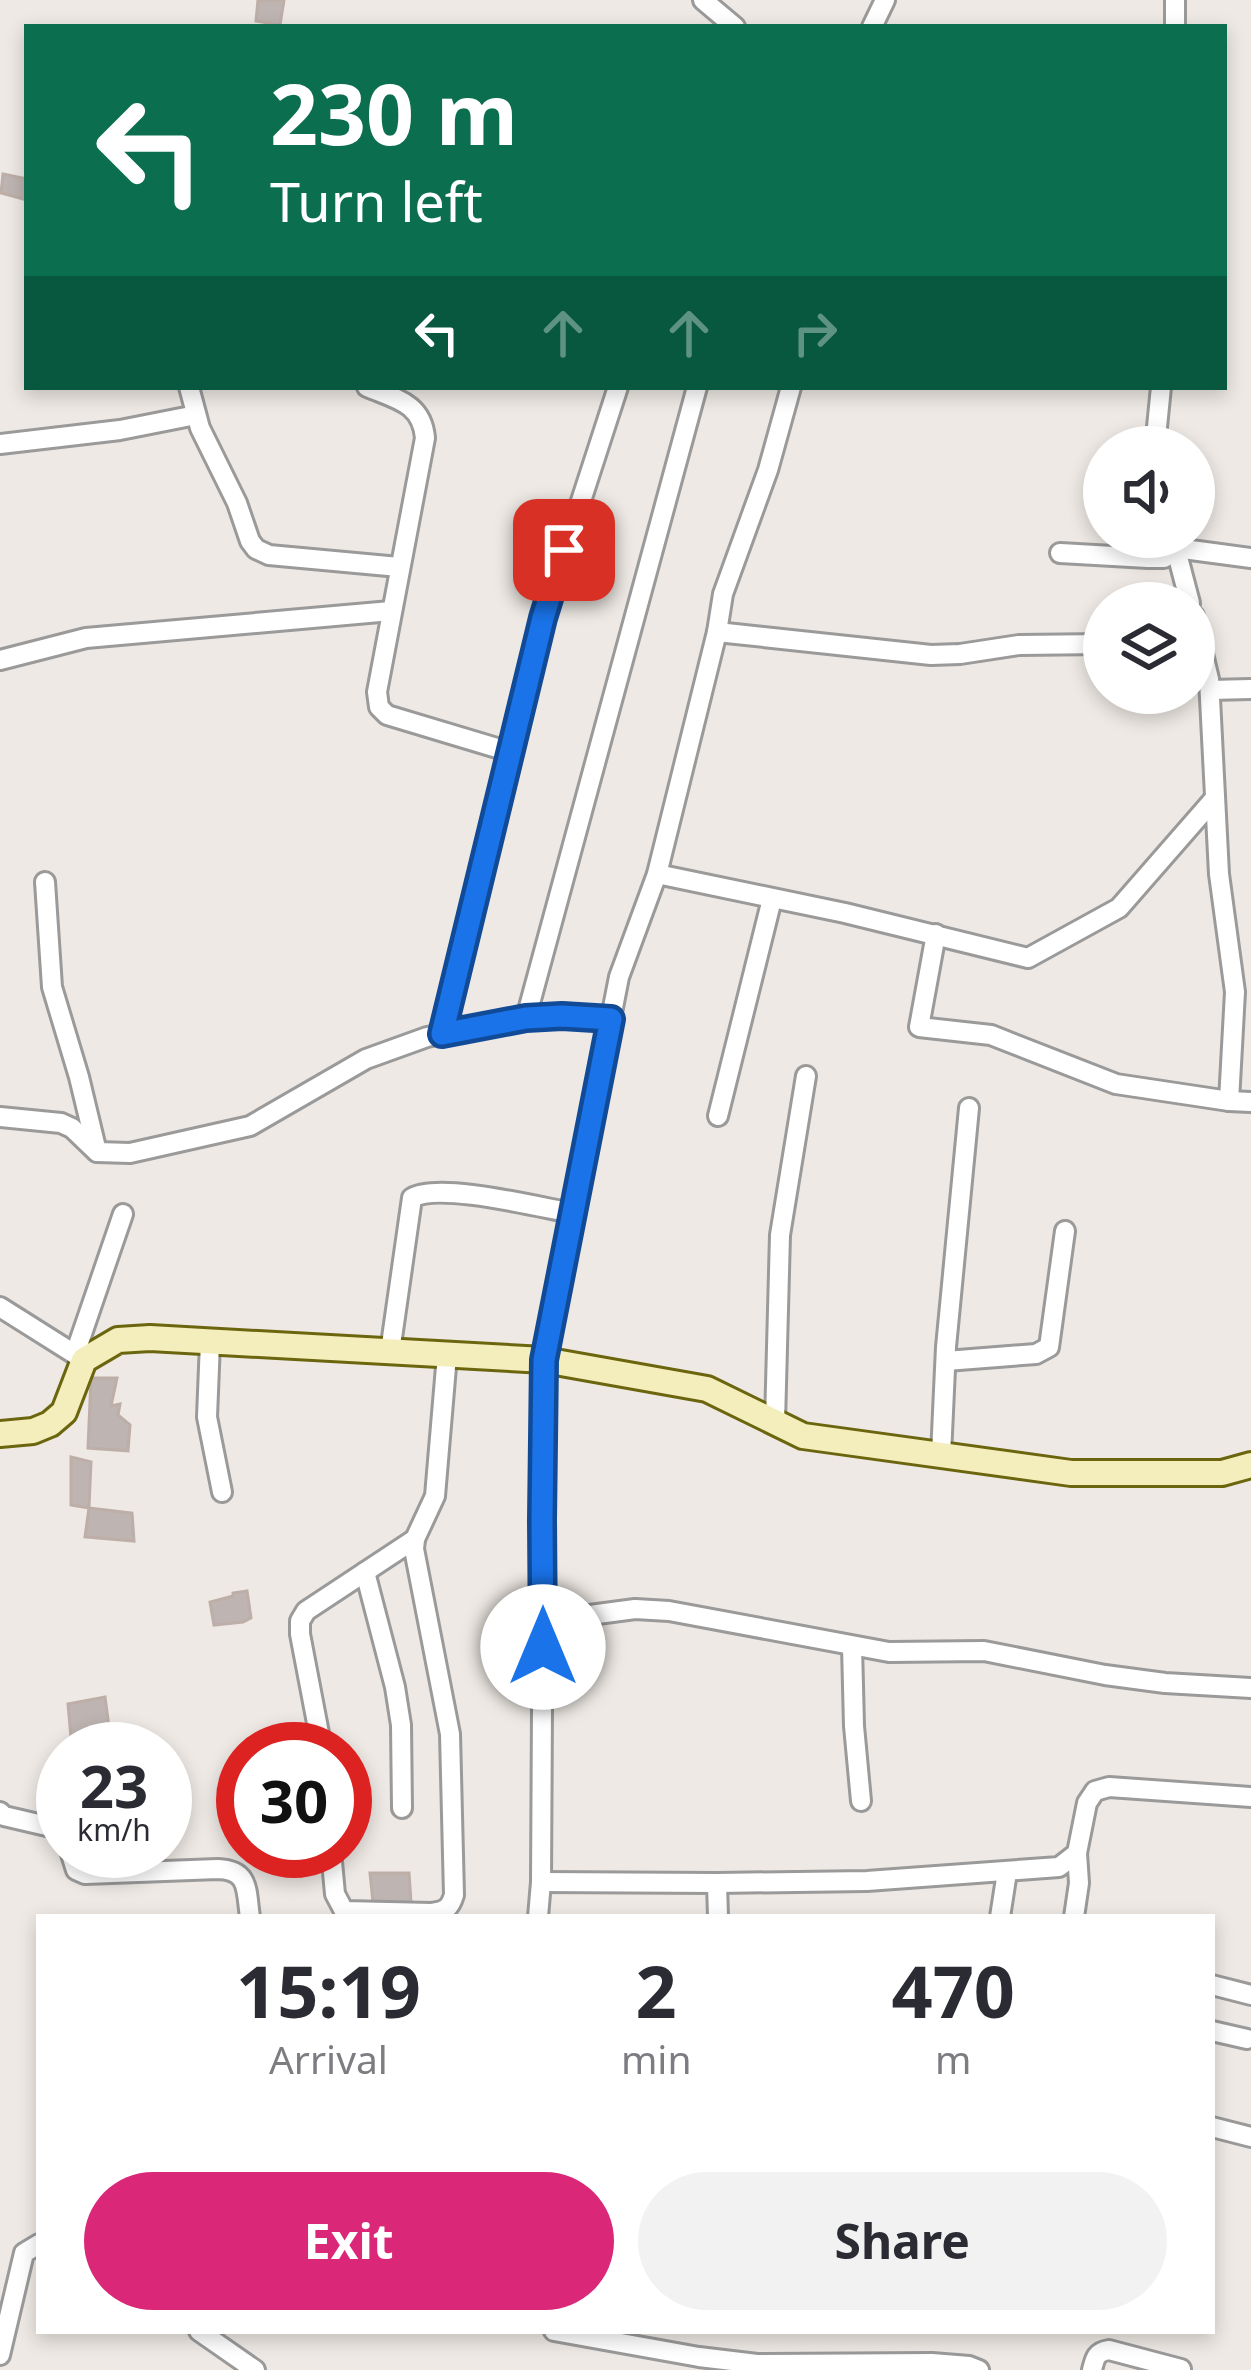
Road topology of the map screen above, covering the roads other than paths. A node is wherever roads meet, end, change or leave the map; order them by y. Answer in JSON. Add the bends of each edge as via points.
{"nodes":[{"id":1,"x":703,"y":0,"type":"edge"},
{"id":2,"x":731,"y":24,"type":"edge"},
{"id":3,"x":190,"y":390,"type":"edge"},
{"id":4,"x":373,"y":390,"type":"edge"},
{"id":5,"x":617,"y":390,"type":"edge"},
{"id":6,"x":696,"y":390,"type":"edge"},
{"id":7,"x":790,"y":390,"type":"edge"},
{"id":8,"x":1161,"y":390,"type":"edge"},
{"id":9,"x":196,"y":415,"type":"junction"},
{"id":10,"x":1157,"y":426,"type":"edge"},
{"id":11,"x":0,"y":444,"type":"edge"},
{"id":12,"x":1251,"y":534,"type":"edge"},
{"id":13,"x":1215,"y":551,"type":"edge"},
{"id":14,"x":1060,"y":553,"type":"dead end"},
{"id":15,"x":1083,"y":554,"type":"edge"},
{"id":16,"x":1249,"y":558,"type":"edge"},
{"id":17,"x":399,"y":567,"type":"junction"},
{"id":18,"x":392,"y":610,"type":"junction"},
{"id":19,"x":717,"y":632,"type":"junction"},
{"id":20,"x":1083,"y":644,"type":"edge"},
{"id":21,"x":0,"y":660,"type":"edge"},
{"id":22,"x":1251,"y":689,"type":"edge"},
{"id":23,"x":1215,"y":690,"type":"edge"},
{"id":24,"x":1211,"y":714,"type":"edge"},
{"id":25,"x":510,"y":752,"type":"junction"},
{"id":26,"x":1215,"y":798,"type":"junction"},
{"id":27,"x":657,"y":874,"type":"junction"},
{"id":28,"x":45,"y":882,"type":"dead end"},
{"id":29,"x":772,"y":898,"type":"junction"},
{"id":30,"x":936,"y":934,"type":"junction"},
{"id":31,"x":526,"y":1018,"type":"junction"},
{"id":32,"x":611,"y":1019,"type":"junction"},
{"id":33,"x":442,"y":1034,"type":"junction"},
{"id":34,"x":806,"y":1076,"type":"dead end"},
{"id":35,"x":1229,"y":1101,"type":"junction"},
{"id":36,"x":1251,"y":1102,"type":"edge"},
{"id":37,"x":969,"y":1108,"type":"dead end"},
{"id":38,"x":718,"y":1116,"type":"dead end"},
{"id":39,"x":0,"y":1117,"type":"edge"},
{"id":40,"x":97,"y":1152,"type":"junction"},
{"id":41,"x":572,"y":1213,"type":"junction"},
{"id":42,"x":123,"y":1214,"type":"dead end"},
{"id":43,"x":1065,"y":1231,"type":"dead end"},
{"id":44,"x":0,"y":1307,"type":"edge"},
{"id":45,"x":210,"y":1342,"type":"junction"},
{"id":46,"x":391,"y":1352,"type":"junction"},
{"id":47,"x":447,"y":1355,"type":"junction"},
{"id":48,"x":80,"y":1357,"type":"junction"},
{"id":49,"x":544,"y":1360,"type":"junction"},
{"id":50,"x":946,"y":1361,"type":"junction"},
{"id":51,"x":776,"y":1422,"type":"junction"},
{"id":52,"x":0,"y":1434,"type":"edge"},
{"id":53,"x":941,"y":1455,"type":"junction"},
{"id":54,"x":1251,"y":1465,"type":"edge"},
{"id":55,"x":223,"y":1492,"type":"dead end"},
{"id":56,"x":415,"y":1539,"type":"junction"},
{"id":57,"x":365,"y":1572,"type":"junction"},
{"id":58,"x":545,"y":1621,"type":"junction"},
{"id":59,"x":852,"y":1646,"type":"junction"},
{"id":60,"x":1251,"y":1688,"type":"edge"},
{"id":61,"x":317,"y":1722,"type":"edge"},
{"id":62,"x":1251,"y":1797,"type":"edge"},
{"id":63,"x":861,"y":1801,"type":"dead end"},
{"id":64,"x":402,"y":1808,"type":"dead end"},
{"id":65,"x":0,"y":1812,"type":"edge"},
{"id":66,"x":36,"y":1823,"type":"edge"},
{"id":67,"x":1077,"y":1852,"type":"junction"},
{"id":68,"x":192,"y":1870,"type":"edge"},
{"id":69,"x":1006,"y":1872,"type":"junction"},
{"id":70,"x":333,"y":1878,"type":"edge"},
{"id":71,"x":541,"y":1882,"type":"junction"},
{"id":72,"x":717,"y":1883,"type":"junction"},
{"id":73,"x":250,"y":1914,"type":"edge"},
{"id":74,"x":538,"y":1914,"type":"edge"},
{"id":75,"x":718,"y":1914,"type":"edge"},
{"id":76,"x":1000,"y":1914,"type":"edge"},
{"id":77,"x":1074,"y":1914,"type":"edge"},
{"id":78,"x":1215,"y":1985,"type":"edge"},
{"id":79,"x":1251,"y":1995,"type":"edge"},
{"id":80,"x":1215,"y":2032,"type":"edge"},
{"id":81,"x":1247,"y":2039,"type":"dead end"},
{"id":82,"x":1215,"y":2128,"type":"edge"},
{"id":83,"x":1251,"y":2138,"type":"edge"},
{"id":84,"x":36,"y":2246,"type":"edge"},
{"id":85,"x":203,"y":2334,"type":"edge"},
{"id":86,"x":567,"y":2334,"type":"edge"},
{"id":87,"x":0,"y":2355,"type":"edge"},
{"id":88,"x":698,"y":2364,"type":"edge"},
{"id":89,"x":1181,"y":2369,"type":"edge"},
{"id":90,"x":255,"y":2370,"type":"edge"},
{"id":91,"x":979,"y":2370,"type":"edge"},
{"id":92,"x":1093,"y":2370,"type":"edge"}],
"edges":[{"from":1,"to":2,"type":"street"},
{"from":3,"to":9,"type":"street"},
{"from":4,"to":17,"type":"street","via":[[423,421]]},
{"from":5,"to":25,"type":"street","via":[[543,618]]},
{"from":6,"to":31,"type":"street"},
{"from":7,"to":19,"type":"street"},
{"from":8,"to":10,"type":"street"},
{"from":9,"to":11,"type":"street"},
{"from":9,"to":17,"type":"street","via":[[256,549]]},
{"from":12,"to":16,"type":"street"},
{"from":13,"to":16,"type":"street"},
{"from":14,"to":15,"type":"street"},
{"from":17,"to":18,"type":"street"},
{"from":18,"to":21,"type":"street","via":[[86,638]]},
{"from":18,"to":25,"type":"street","via":[[379,707]]},
{"from":19,"to":20,"type":"street","via":[[931,655]]},
{"from":19,"to":27,"type":"street"},
{"from":22,"to":23,"type":"street"},
{"from":24,"to":26,"type":"street"},
{"from":25,"to":33,"type":"street"},
{"from":26,"to":30,"type":"street","via":[[1119,908],[1028,958]]},
{"from":26,"to":35,"type":"street","via":[[1235,992]]},
{"from":27,"to":29,"type":"street"},
{"from":27,"to":32,"type":"street"},
{"from":28,"to":40,"type":"street","via":[[52,987]]},
{"from":29,"to":30,"type":"street"},
{"from":29,"to":38,"type":"street"},
{"from":30,"to":35,"type":"street","via":[[919,1027],[991,1035],[1116,1084]]},
{"from":31,"to":32,"type":"street"},
{"from":31,"to":33,"type":"street"},
{"from":32,"to":41,"type":"street"},
{"from":33,"to":40,"type":"street","via":[[366,1059],[250,1126],[130,1153]]},
{"from":34,"to":51,"type":"street","via":[[780,1235]]},
{"from":35,"to":36,"type":"street"},
{"from":37,"to":50,"type":"street"},
{"from":39,"to":40,"type":"street","via":[[61,1123]]},
{"from":41,"to":46,"type":"street","via":[[447,1192],[412,1198]]},
{"from":41,"to":49,"type":"street"},
{"from":42,"to":48,"type":"street"},
{"from":43,"to":50,"type":"street","via":[[1049,1347]]},
{"from":44,"to":48,"type":"street"},
{"from":45,"to":46,"type":"street"},
{"from":45,"to":48,"type":"street","via":[[118,1340]]},
{"from":45,"to":55,"type":"street","via":[[207,1418]]},
{"from":46,"to":47,"type":"street"},
{"from":47,"to":49,"type":"street"},
{"from":47,"to":56,"type":"street","via":[[435,1496]]},
{"from":48,"to":52,"type":"street","via":[[64,1412],[33,1431]]},
{"from":49,"to":51,"type":"street","via":[[707,1389]]},
{"from":49,"to":58,"type":"street"},
{"from":50,"to":53,"type":"street"},
{"from":51,"to":53,"type":"street","via":[[803,1436]]},
{"from":53,"to":54,"type":"street","via":[[1071,1473],[1222,1473]]},
{"from":56,"to":57,"type":"street"},
{"from":56,"to":70,"type":"street","via":[[451,1734],[454,1895],[444,1912],[344,1911]]},
{"from":57,"to":61,"type":"street","via":[[300,1621]]},
{"from":57,"to":64,"type":"street","via":[[395,1687]]},
{"from":58,"to":59,"type":"street","via":[[669,1610]]},
{"from":58,"to":71,"type":"street"},
{"from":59,"to":60,"type":"street","via":[[984,1651],[1105,1676]]},
{"from":59,"to":63,"type":"street"},
{"from":62,"to":67,"type":"street","via":[[1095,1791]]},
{"from":65,"to":66,"type":"street"},
{"from":67,"to":69,"type":"street","via":[[1059,1867]]},
{"from":67,"to":77,"type":"street"},
{"from":68,"to":73,"type":"street","via":[[237,1872]]},
{"from":69,"to":72,"type":"street"},
{"from":69,"to":76,"type":"street"},
{"from":71,"to":72,"type":"street"},
{"from":71,"to":74,"type":"street"},
{"from":72,"to":75,"type":"street"},
{"from":78,"to":79,"type":"street"},
{"from":80,"to":81,"type":"street"},
{"from":82,"to":83,"type":"street"},
{"from":84,"to":87,"type":"street","via":[[24,2253]]},
{"from":85,"to":90,"type":"street"},
{"from":86,"to":88,"type":"street"},
{"from":88,"to":91,"type":"street"},
{"from":89,"to":92,"type":"street","via":[[1109,2350],[1095,2357]]}]}
